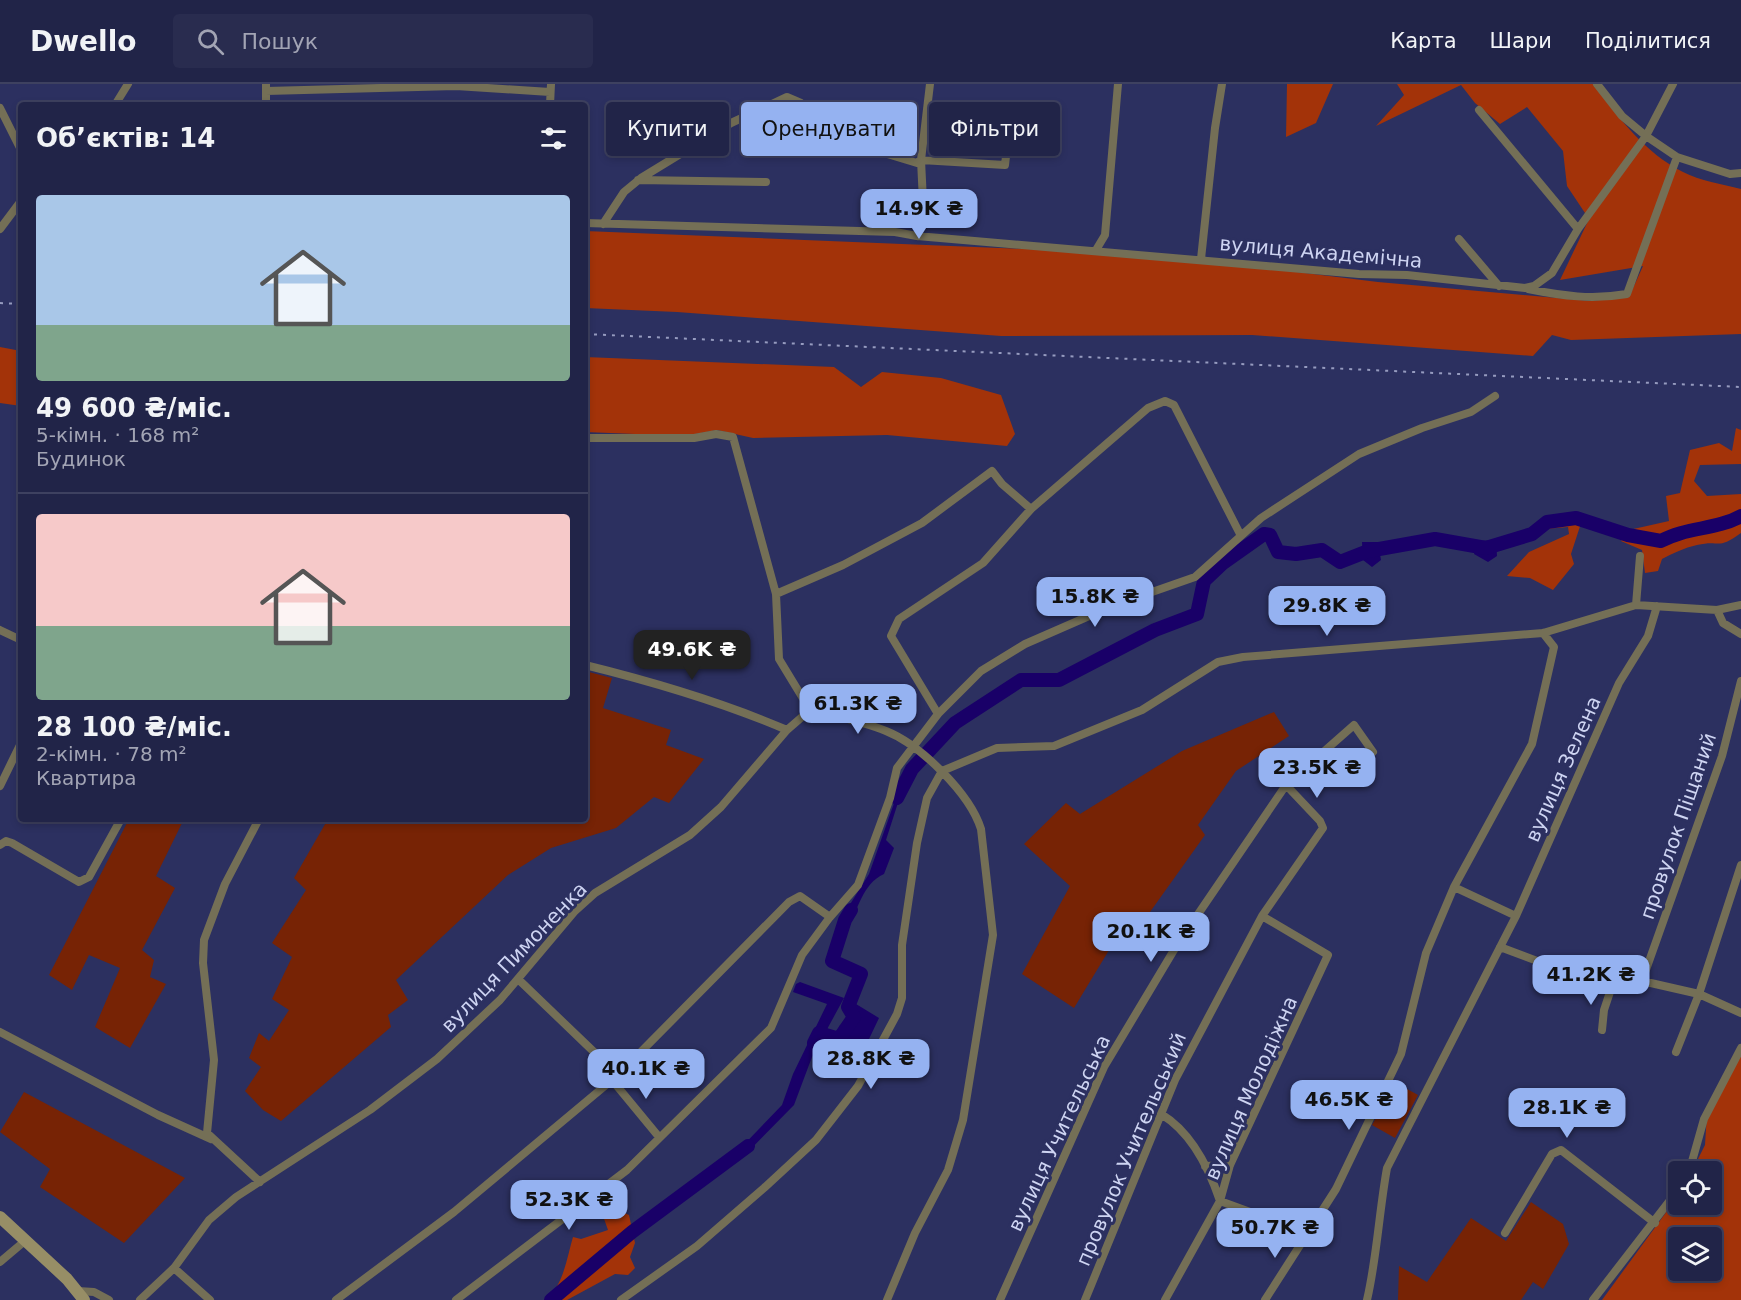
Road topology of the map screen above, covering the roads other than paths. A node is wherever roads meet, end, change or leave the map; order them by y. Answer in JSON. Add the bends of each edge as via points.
{"nodes":[{"id":1,"x":128,"y":84,"type":"edge"},
{"id":2,"x":561,"y":84,"type":"edge"},
{"id":3,"x":930,"y":84,"type":"edge"},
{"id":4,"x":1118,"y":84,"type":"edge"},
{"id":5,"x":1222,"y":84,"type":"edge"},
{"id":6,"x":1597,"y":84,"type":"edge"},
{"id":7,"x":1673,"y":84,"type":"edge"},
{"id":8,"x":266,"y":87,"type":"edge"},
{"id":9,"x":552,"y":87,"type":"edge"},
{"id":10,"x":117,"y":102,"type":"edge"},
{"id":11,"x":550,"y":102,"type":"edge"},
{"id":12,"x":0,"y":108,"type":"edge"},
{"id":13,"x":1479,"y":110,"type":"dead end"},
{"id":14,"x":1646,"y":136,"type":"junction"},
{"id":15,"x":18,"y":144,"type":"edge"},
{"id":16,"x":1006,"y":156,"type":"edge"},
{"id":17,"x":1677,"y":157,"type":"junction"},
{"id":18,"x":921,"y":160,"type":"junction"},
{"id":19,"x":1741,"y":173,"type":"edge"},
{"id":20,"x":638,"y":180,"type":"junction"},
{"id":21,"x":766,"y":182,"type":"dead end"},
{"id":22,"x":18,"y":205,"type":"edge"},
{"id":23,"x":924,"y":222,"type":"junction"},
{"id":24,"x":588,"y":223,"type":"edge"},
{"id":25,"x":603,"y":224,"type":"junction"},
{"id":26,"x":0,"y":229,"type":"edge"},
{"id":27,"x":1578,"y":229,"type":"junction"},
{"id":28,"x":917,"y":236,"type":"junction"},
{"id":29,"x":938,"y":237,"type":"junction"},
{"id":30,"x":1104,"y":239,"type":"junction"},
{"id":31,"x":1459,"y":239,"type":"dead end"},
{"id":32,"x":1096,"y":250,"type":"junction"},
{"id":33,"x":1110,"y":252,"type":"junction"},
{"id":34,"x":1201,"y":259,"type":"junction"},
{"id":35,"x":1499,"y":286,"type":"junction"},
{"id":36,"x":1525,"y":288,"type":"junction"},
{"id":37,"x":1495,"y":396,"type":"dead end"},
{"id":38,"x":588,"y":435,"type":"edge"},
{"id":39,"x":1031,"y":509,"type":"junction"},
{"id":40,"x":1240,"y":534,"type":"junction"},
{"id":41,"x":1640,"y":556,"type":"dead end"},
{"id":42,"x":776,"y":594,"type":"junction"},
{"id":43,"x":1636,"y":604,"type":"junction"},
{"id":44,"x":1741,"y":604,"type":"edge"},
{"id":45,"x":1657,"y":606,"type":"junction"},
{"id":46,"x":1717,"y":610,"type":"junction"},
{"id":47,"x":0,"y":630,"type":"edge"},
{"id":48,"x":1543,"y":633,"type":"junction"},
{"id":49,"x":1741,"y":634,"type":"edge"},
{"id":50,"x":18,"y":639,"type":"edge"},
{"id":51,"x":588,"y":665,"type":"edge"},
{"id":52,"x":1741,"y":681,"type":"edge"},
{"id":53,"x":810,"y":710,"type":"junction"},
{"id":54,"x":938,"y":714,"type":"junction"},
{"id":55,"x":787,"y":730,"type":"junction"},
{"id":56,"x":18,"y":748,"type":"edge"},
{"id":57,"x":912,"y":748,"type":"junction"},
{"id":58,"x":1373,"y":752,"type":"dead end"},
{"id":59,"x":942,"y":771,"type":"junction"},
{"id":60,"x":1286,"y":785,"type":"junction"},
{"id":61,"x":0,"y":786,"type":"edge"},
{"id":62,"x":120,"y":822,"type":"edge"},
{"id":63,"x":257,"y":822,"type":"edge"},
{"id":64,"x":0,"y":845,"type":"edge"},
{"id":65,"x":1741,"y":865,"type":"edge"},
{"id":66,"x":1454,"y":887,"type":"junction"},
{"id":67,"x":1262,"y":916,"type":"junction"},
{"id":68,"x":1516,"y":916,"type":"junction"},
{"id":69,"x":830,"y":917,"type":"junction"},
{"id":70,"x":1500,"y":947,"type":"junction"},
{"id":71,"x":518,"y":979,"type":"junction"},
{"id":72,"x":1642,"y":981,"type":"junction"},
{"id":73,"x":1611,"y":989,"type":"junction"},
{"id":74,"x":1699,"y":994,"type":"junction"},
{"id":75,"x":1741,"y":1012,"type":"edge"},
{"id":76,"x":1602,"y":1030,"type":"dead end"},
{"id":77,"x":0,"y":1032,"type":"edge"},
{"id":78,"x":1741,"y":1048,"type":"edge"},
{"id":79,"x":1676,"y":1052,"type":"dead end"},
{"id":80,"x":615,"y":1078,"type":"junction"},
{"id":81,"x":1161,"y":1113,"type":"junction"},
{"id":82,"x":206,"y":1121,"type":"junction"},
{"id":83,"x":198,"y":1132,"type":"junction"},
{"id":84,"x":660,"y":1137,"type":"junction"},
{"id":85,"x":214,"y":1140,"type":"junction"},
{"id":86,"x":1692,"y":1161,"type":"edge"},
{"id":87,"x":1230,"y":1165,"type":"junction"},
{"id":88,"x":1205,"y":1166,"type":"junction"},
{"id":89,"x":260,"y":1182,"type":"junction"},
{"id":90,"x":1220,"y":1201,"type":"junction"},
{"id":91,"x":1668,"y":1204,"type":"edge"},
{"id":92,"x":0,"y":1217,"type":"edge"},
{"id":93,"x":1655,"y":1223,"type":"junction"},
{"id":94,"x":1307,"y":1233,"type":"junction"},
{"id":95,"x":1506,"y":1233,"type":"dead end"},
{"id":96,"x":26,"y":1240,"type":"junction"},
{"id":97,"x":0,"y":1262,"type":"edge"},
{"id":98,"x":174,"y":1268,"type":"junction"},
{"id":99,"x":81,"y":1295,"type":"edge"},
{"id":100,"x":109,"y":1300,"type":"edge"},
{"id":101,"x":140,"y":1300,"type":"edge"},
{"id":102,"x":210,"y":1300,"type":"edge"},
{"id":103,"x":336,"y":1300,"type":"edge"},
{"id":104,"x":456,"y":1300,"type":"edge"},
{"id":105,"x":621,"y":1300,"type":"edge"},
{"id":106,"x":887,"y":1300,"type":"edge"},
{"id":107,"x":1000,"y":1300,"type":"edge"},
{"id":108,"x":1085,"y":1300,"type":"edge"},
{"id":109,"x":1165,"y":1300,"type":"edge"},
{"id":110,"x":1265,"y":1300,"type":"edge"},
{"id":111,"x":1367,"y":1300,"type":"edge"},
{"id":112,"x":1593,"y":1300,"type":"edge"}],
"edges":[{"from":1,"to":10,"type":"street"},
{"from":2,"to":9,"type":"street"},
{"from":3,"to":18,"type":"street"},
{"from":4,"to":30,"type":"street"},
{"from":5,"to":34,"type":"street"},
{"from":6,"to":14,"type":"street","via":[[1622,116]]},
{"from":7,"to":14,"type":"street"},
{"from":8,"to":9,"type":"street"},
{"from":9,"to":11,"type":"street"},
{"from":12,"to":15,"type":"street"},
{"from":13,"to":27,"type":"street"},
{"from":14,"to":17,"type":"street"},
{"from":14,"to":27,"type":"street"},
{"from":16,"to":18,"type":"street","via":[[1005,165]]},
{"from":17,"to":19,"type":"street","via":[[1730,174]]},
{"from":17,"to":36,"type":"street","name":"вулиця Академічна","via":[[1627,294],[1572,298]]},
{"from":18,"to":20,"type":"street","via":[[917,163],[874,150],[872,139],[822,133],[804,119],[801,103],[786,97],[731,123]]},
{"from":18,"to":23,"type":"street"},
{"from":20,"to":21,"type":"street"},
{"from":20,"to":25,"type":"street","via":[[624,192]]},
{"from":22,"to":26,"type":"street"},
{"from":23,"to":28,"type":"street"},
{"from":23,"to":29,"type":"street","via":[[928,231]]},
{"from":24,"to":25,"type":"street","name":"вулиця Академічна"},
{"from":25,"to":28,"type":"street","name":"вулиця Академічна","via":[[895,232]]},
{"from":27,"to":36,"type":"street","via":[[1552,273]]},
{"from":28,"to":29,"type":"street","name":"вулиця Академічна"},
{"from":29,"to":32,"type":"street","name":"вулиця Академічна"},
{"from":30,"to":32,"type":"street"},
{"from":30,"to":33,"type":"street"},
{"from":31,"to":35,"type":"street"},
{"from":32,"to":33,"type":"street","name":"вулиця Академічна"},
{"from":33,"to":34,"type":"street","name":"вулиця Академічна"},
{"from":34,"to":35,"type":"street","name":"вулиця Академічна"},
{"from":35,"to":36,"type":"street","name":"вулиця Академічна"},
{"from":37,"to":40,"type":"street","via":[[1471,412],[1359,454],[1292,495]]},
{"from":38,"to":42,"type":"street","via":[[733,437]]},
{"from":39,"to":40,"type":"street","via":[[1148,408],[1165,401],[1174,405]]},
{"from":39,"to":42,"type":"street","via":[[992,471],[922,523],[843,565]]},
{"from":39,"to":54,"type":"street","via":[[983,562],[899,619],[891,636]]},
{"from":40,"to":54,"type":"street","via":[[1195,577],[1112,606],[1025,644],[981,670]]},
{"from":41,"to":43,"type":"street"},
{"from":42,"to":53,"type":"street","via":[[779,658]]},
{"from":43,"to":45,"type":"street"},
{"from":43,"to":48,"type":"street"},
{"from":44,"to":46,"type":"street"},
{"from":45,"to":46,"type":"street"},
{"from":45,"to":68,"type":"street","name":"вулиця Зелена","via":[[1648,636],[1619,683]]},
{"from":46,"to":49,"type":"street","via":[[1723,623]]},
{"from":47,"to":50,"type":"street"},
{"from":48,"to":59,"type":"street","via":[[1218,662],[1142,710],[1054,746],[997,748]]},
{"from":48,"to":66,"type":"street","via":[[1554,647],[1532,744]]},
{"from":51,"to":55,"type":"street","via":[[682,691]]},
{"from":52,"to":72,"type":"street","name":"провулок Піщаний","via":[[1722,756]]},
{"from":53,"to":55,"type":"street","name":"вулиця Пимоненка"},
{"from":53,"to":57,"type":"street","via":[[888,731]]},
{"from":54,"to":57,"type":"street"},
{"from":55,"to":71,"type":"street","name":"вулиця Пимоненка","via":[[721,807],[690,835],[595,894],[575,911]]},
{"from":56,"to":61,"type":"street"},
{"from":57,"to":59,"type":"street"},
{"from":57,"to":69,"type":"street","via":[[897,768],[858,885]]},
{"from":58,"to":60,"type":"street","name":"вулиця Учительська","via":[[1354,725]]},
{"from":59,"to":105,"type":"street","via":[[927,798],[917,843],[902,945],[902,998],[858,1086],[816,1140],[764,1188],[697,1246]]},
{"from":59,"to":106,"type":"street","via":[[977,815],[993,935],[958,1140],[948,1170],[915,1233]]},
{"from":60,"to":67,"type":"street","name":"провулок Учительський","via":[[1323,828]]},
{"from":60,"to":107,"type":"street","name":"вулиця Учительська","via":[[1177,945],[1104,1067]]},
{"from":62,"to":64,"type":"street","via":[[89,877],[79,882],[12,843]]},
{"from":63,"to":82,"type":"street","via":[[225,884],[204,940],[203,963],[214,1054]]},
{"from":65,"to":74,"type":"street"},
{"from":66,"to":68,"type":"street"},
{"from":66,"to":94,"type":"street","via":[[1426,953],[1401,1054],[1336,1189]]},
{"from":67,"to":81,"type":"street","name":"провулок Учительський","via":[[1174,1080]]},
{"from":67,"to":87,"type":"street","name":"вулиця Молодіжна","via":[[1328,956]]},
{"from":68,"to":70,"type":"street","name":"вулиця Зелена"},
{"from":69,"to":80,"type":"street","via":[[800,896],[789,902]]},
{"from":69,"to":84,"type":"street","via":[[802,955],[771,1028]]},
{"from":70,"to":73,"type":"street"},
{"from":70,"to":111,"type":"street","name":"вулиця Зелена","via":[[1387,1168]]},
{"from":71,"to":80,"type":"street"},
{"from":71,"to":89,"type":"street","name":"вулиця Пимоненка","via":[[437,1059],[370,1110]]},
{"from":72,"to":73,"type":"street"},
{"from":72,"to":74,"type":"street"},
{"from":73,"to":76,"type":"street"},
{"from":74,"to":75,"type":"street"},
{"from":74,"to":79,"type":"street"},
{"from":77,"to":83,"type":"street"},
{"from":78,"to":86,"type":"street","via":[[1704,1119]]},
{"from":80,"to":84,"type":"street"},
{"from":80,"to":103,"type":"street","via":[[454,1212]]},
{"from":81,"to":88,"type":"street","via":[[1186,1133]]},
{"from":81,"to":108,"type":"street","name":"провулок Учительський"},
{"from":82,"to":83,"type":"street"},
{"from":82,"to":85,"type":"street","via":[[207,1132]]},
{"from":83,"to":85,"type":"street"},
{"from":84,"to":104,"type":"street","via":[[627,1170]]},
{"from":85,"to":89,"type":"street"},
{"from":87,"to":88,"type":"street"},
{"from":87,"to":90,"type":"street","name":"вулиця Молодіжна"},
{"from":88,"to":90,"type":"street"},
{"from":89,"to":98,"type":"street","name":"вулиця Пимоненка","via":[[209,1220]]},
{"from":90,"to":94,"type":"street"},
{"from":90,"to":109,"type":"street","name":"вулиця Молодіжна"},
{"from":91,"to":93,"type":"street"},
{"from":92,"to":96,"type":"street"},
{"from":93,"to":95,"type":"street","via":[[1561,1150],[1552,1154]]},
{"from":93,"to":112,"type":"street"},
{"from":94,"to":110,"type":"street"},
{"from":96,"to":97,"type":"street"},
{"from":96,"to":99,"type":"street"},
{"from":98,"to":101,"type":"street","name":"вулиця Пимоненка"},
{"from":98,"to":102,"type":"street"},
{"from":99,"to":100,"type":"street","via":[[94,1292]]}]}
